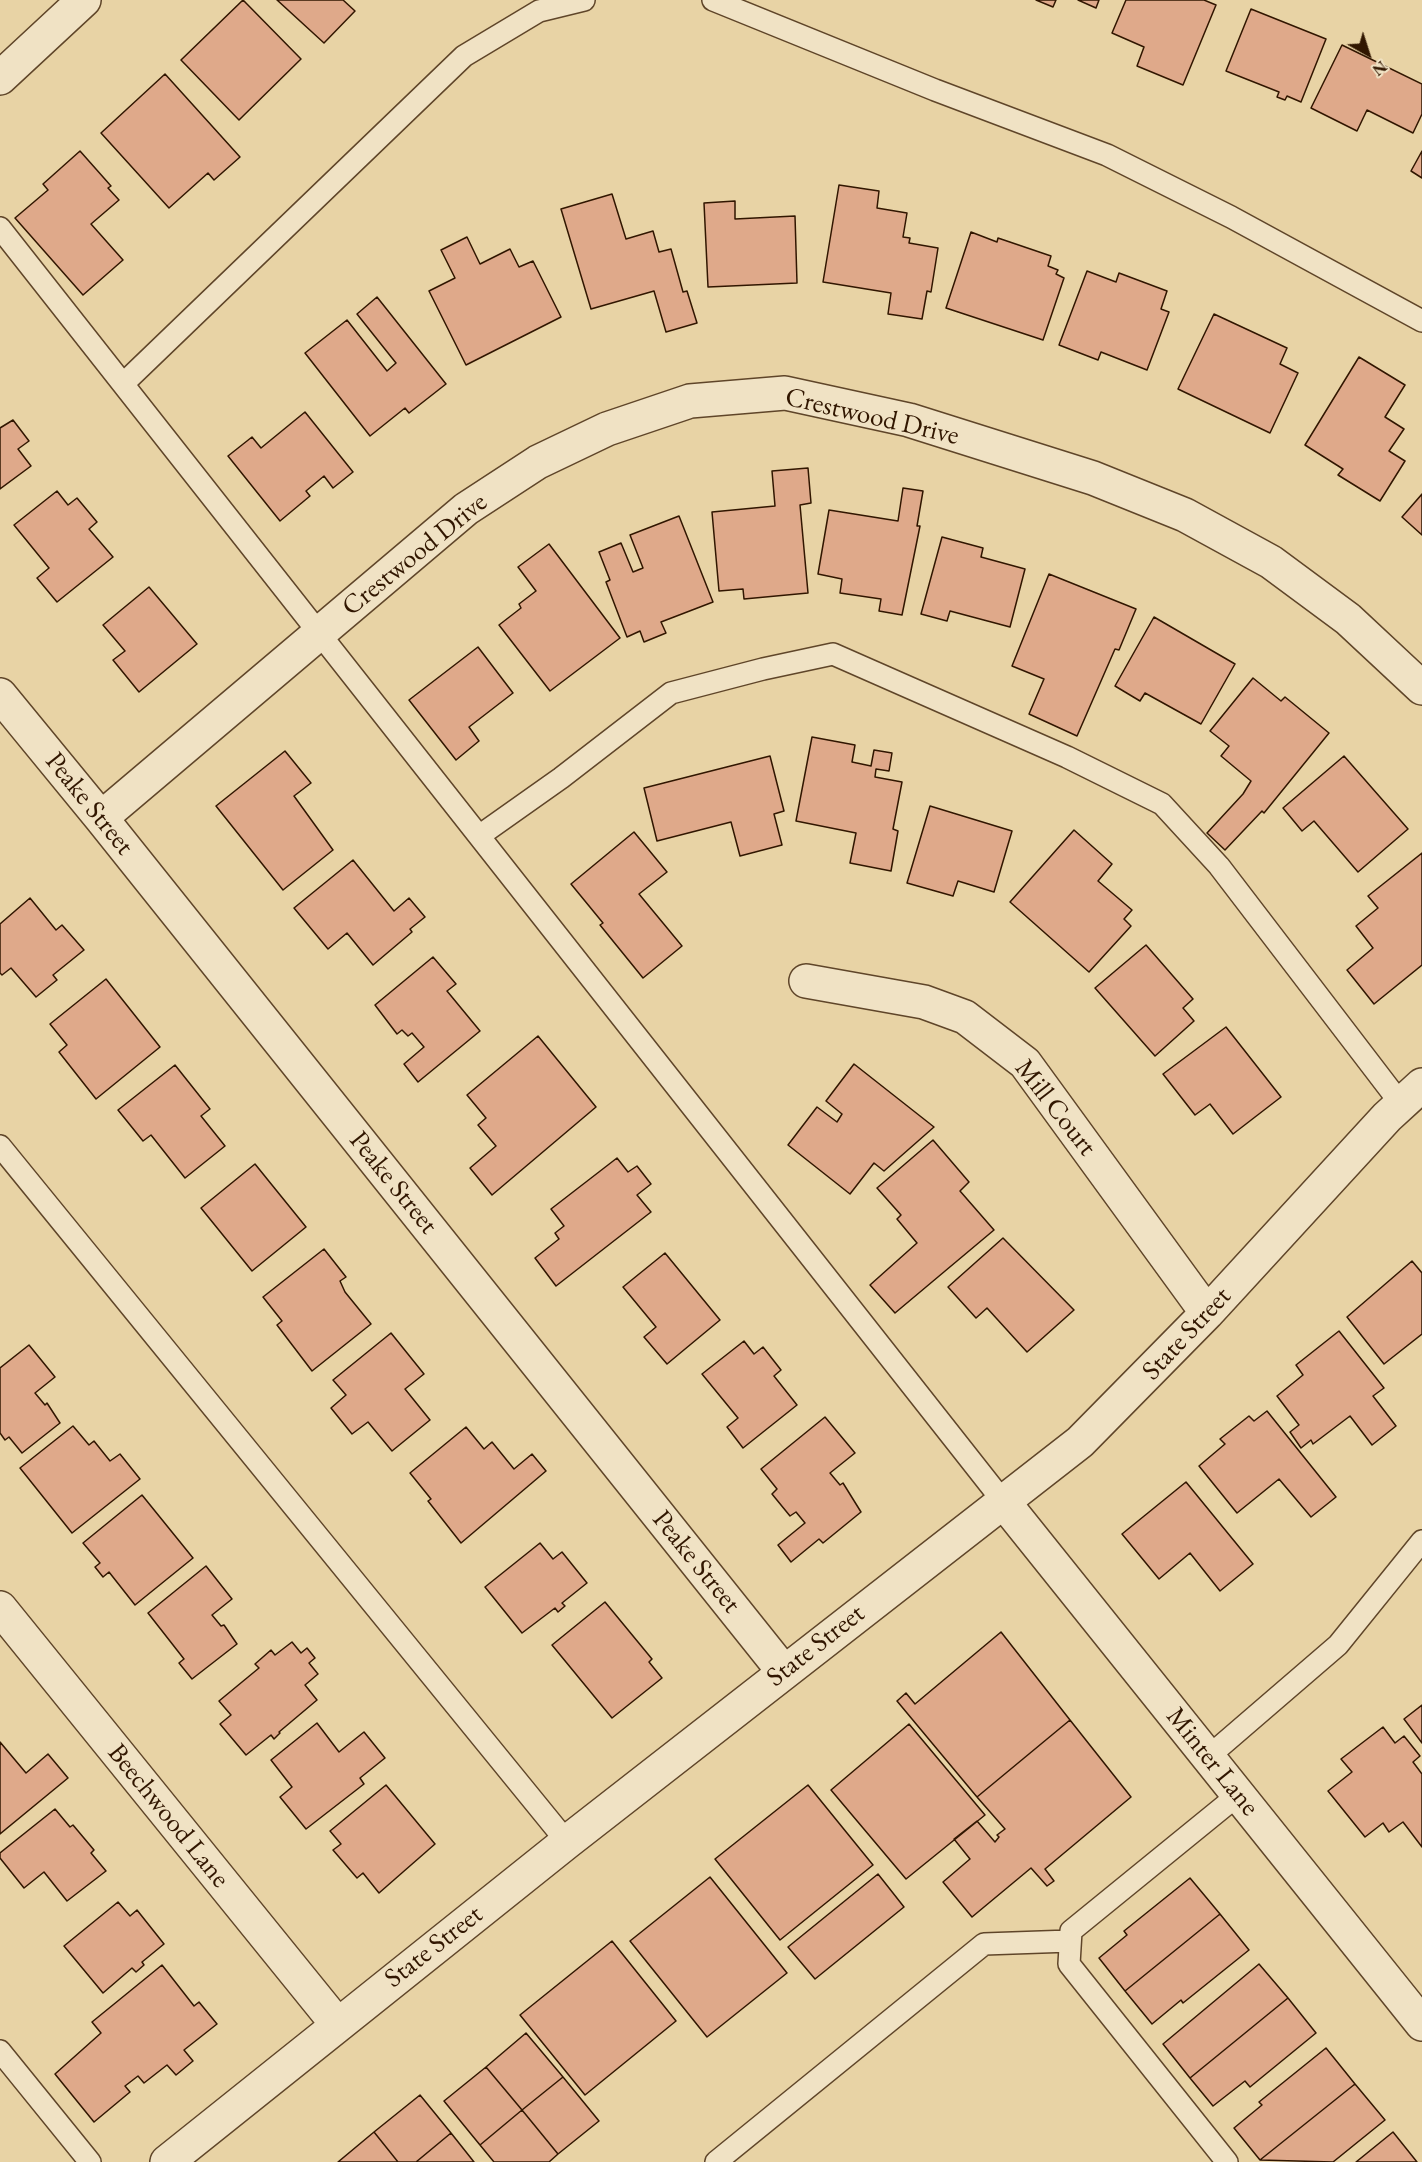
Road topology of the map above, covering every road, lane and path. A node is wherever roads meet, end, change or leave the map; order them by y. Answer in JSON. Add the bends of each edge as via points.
{"nodes":[{"id":1,"x":84,"y":0,"type":"edge"},
{"id":2,"x":584,"y":0,"type":"edge"},
{"id":3,"x":713,"y":0,"type":"edge"},
{"id":4,"x":0,"y":78,"type":"edge"},
{"id":5,"x":0,"y":228,"type":"edge"},
{"id":6,"x":1422,"y":321,"type":"edge"},
{"id":7,"x":123,"y":384,"type":"junction"},
{"id":8,"x":320,"y":633,"type":"junction"},
{"id":9,"x":1422,"y":688,"type":"edge"},
{"id":10,"x":0,"y":695,"type":"edge"},
{"id":11,"x":101,"y":818,"type":"junction"},
{"id":12,"x":479,"y":836,"type":"junction"},
{"id":13,"x":806,"y":981,"type":"dead end"},
{"id":14,"x":1412,"y":1095,"type":"edge"},
{"id":15,"x":0,"y":1146,"type":"edge"},
{"id":16,"x":1207,"y":1313,"type":"junction"},
{"id":17,"x":1002,"y":1500,"type":"junction"},
{"id":18,"x":1422,"y":1541,"type":"edge"},
{"id":19,"x":0,"y":1608,"type":"edge"},
{"id":20,"x":784,"y":1672,"type":"junction"},
{"id":21,"x":1208,"y":1757,"type":"junction"},
{"id":22,"x":1238,"y":1795,"type":"junction"},
{"id":23,"x":567,"y":1842,"type":"junction"},
{"id":24,"x":1070,"y":1941,"type":"junction"},
{"id":25,"x":1412,"y":1990,"type":"edge"},
{"id":26,"x":337,"y":2024,"type":"junction"},
{"id":27,"x":1422,"y":2024,"type":"edge"},
{"id":28,"x":0,"y":2051,"type":"edge"},
{"id":29,"x":90,"y":2162,"type":"edge"},
{"id":30,"x":167,"y":2162,"type":"edge"},
{"id":31,"x":716,"y":2162,"type":"edge"},
{"id":32,"x":1227,"y":2162,"type":"edge"}],
"edges":[{"from":1,"to":4,"type":"street"},
{"from":2,"to":7,"type":"lane","via":[[539,11],[464,56]]},
{"from":3,"to":6,"type":"lane","via":[[1107,155]]},
{"from":5,"to":7,"type":"lane"},
{"from":7,"to":8,"type":"lane"},
{"from":8,"to":9,"type":"street","name":"Crestwood Drive","via":[[466,509],[538,462],[607,429],[690,401],[785,393],[909,420],[1093,478],[1185,514],[1271,562],[1348,619]]},
{"from":8,"to":11,"type":"street","name":"Crestwood Drive"},
{"from":8,"to":12,"type":"lane"},
{"from":10,"to":11,"type":"street","name":"Peake Street"},
{"from":11,"to":20,"type":"street","name":"Peake Street"},
{"from":12,"to":14,"type":"lane","via":[[671,693],[832,654],[1067,757],[1162,804]]},
{"from":12,"to":17,"type":"lane"},
{"from":13,"to":16,"type":"street","name":"Mill Court","via":[[924,1002],[965,1017],[1025,1063]]},
{"from":14,"to":16,"type":"street","name":"State Street"},
{"from":15,"to":23,"type":"lane"},
{"from":16,"to":17,"type":"street","name":"State Street","via":[[1080,1442]]},
{"from":17,"to":20,"type":"street","name":"State Street"},
{"from":17,"to":21,"type":"street","name":"Minter Lane"},
{"from":18,"to":21,"type":"lane","via":[[1338,1645]]},
{"from":19,"to":26,"type":"street","name":"Beechwood Lane"},
{"from":20,"to":23,"type":"street","name":"State Street"},
{"from":21,"to":22,"type":"street","name":"Minter Lane"},
{"from":22,"to":24,"type":"lane","via":[[1071,1931]]},
{"from":22,"to":25,"type":"street","name":"Minter Lane"},
{"from":23,"to":26,"type":"street","name":"State Street"},
{"from":24,"to":31,"type":"lane","via":[[984,1944]]},
{"from":24,"to":32,"type":"lane","via":[[1069,1964]]},
{"from":25,"to":27,"type":"street","name":"Minter Lane"},
{"from":26,"to":30,"type":"street","name":"State Street"},
{"from":28,"to":29,"type":"lane"}]}
